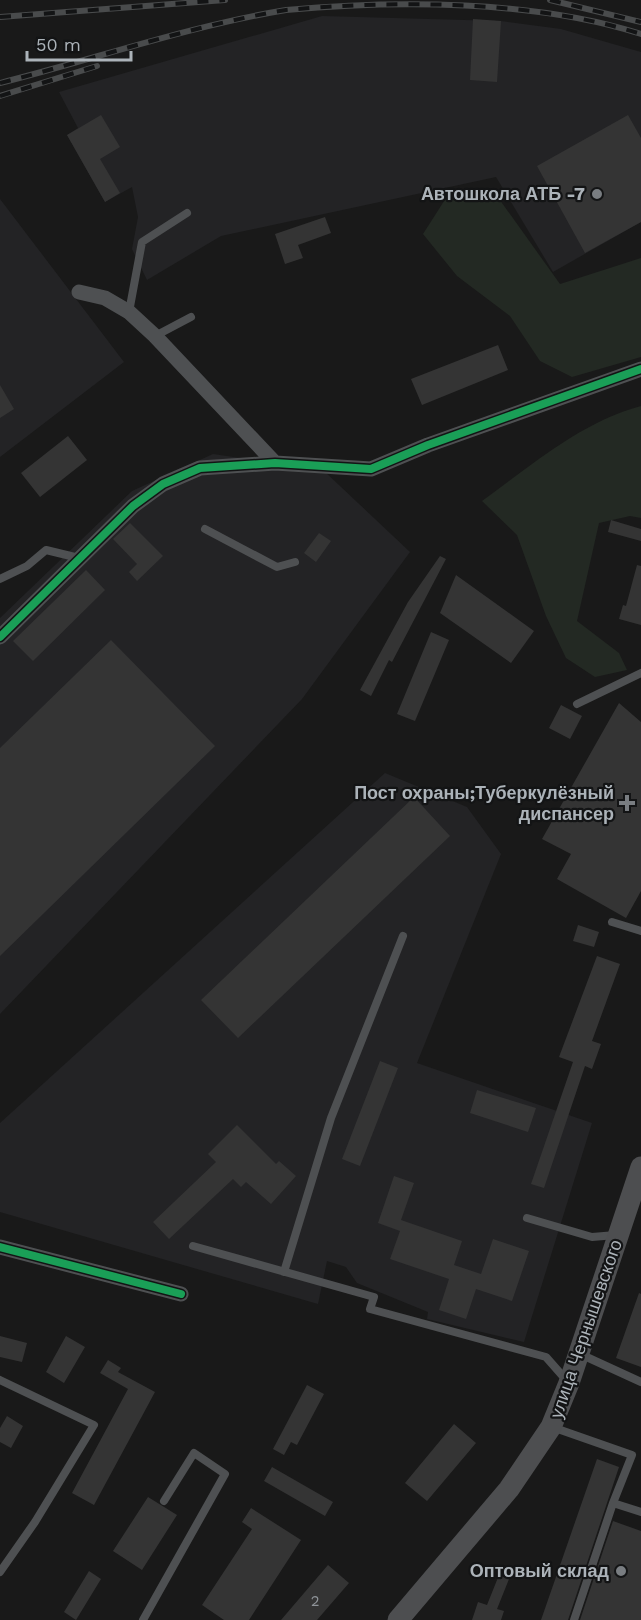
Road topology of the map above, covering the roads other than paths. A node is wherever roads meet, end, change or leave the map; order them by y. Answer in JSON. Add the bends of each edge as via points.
{"nodes":[{"id":1,"x":187,"y":213,"type":"dead end"},
{"id":2,"x":80,"y":292,"type":"dead end"},
{"id":3,"x":129,"y":312,"type":"junction"},
{"id":4,"x":191,"y":317,"type":"dead end"},
{"id":5,"x":155,"y":336,"type":"junction"},
{"id":6,"x":641,"y":369,"type":"edge"},
{"id":7,"x":275,"y":463,"type":"junction"},
{"id":8,"x":205,"y":529,"type":"dead end"},
{"id":9,"x":79,"y":558,"type":"junction"},
{"id":10,"x":295,"y":561,"type":"dead end"},
{"id":11,"x":0,"y":579,"type":"edge"},
{"id":12,"x":0,"y":637,"type":"edge"},
{"id":13,"x":641,"y":673,"type":"edge"},
{"id":14,"x":576,"y":704,"type":"dead end"},
{"id":15,"x":612,"y":922,"type":"dead end"},
{"id":16,"x":641,"y":931,"type":"edge"},
{"id":17,"x":403,"y":936,"type":"dead end"},
{"id":18,"x":641,"y":1167,"type":"edge"},
{"id":19,"x":527,"y":1218,"type":"dead end"},
{"id":20,"x":619,"y":1235,"type":"junction"},
{"id":21,"x":193,"y":1246,"type":"dead end"},
{"id":22,"x":0,"y":1247,"type":"edge"},
{"id":23,"x":284,"y":1272,"type":"junction"},
{"id":24,"x":181,"y":1294,"type":"dead end"},
{"id":25,"x":578,"y":1354,"type":"junction"},
{"id":26,"x":0,"y":1380,"type":"edge"},
{"id":27,"x":641,"y":1382,"type":"edge"},
{"id":28,"x":568,"y":1383,"type":"junction"},
{"id":29,"x":551,"y":1427,"type":"junction"},
{"id":30,"x":164,"y":1501,"type":"dead end"},
{"id":31,"x":613,"y":1503,"type":"junction"},
{"id":32,"x":641,"y":1512,"type":"edge"},
{"id":33,"x":0,"y":1572,"type":"edge"},
{"id":34,"x":143,"y":1620,"type":"edge"},
{"id":35,"x":398,"y":1620,"type":"edge"},
{"id":36,"x":574,"y":1620,"type":"edge"}],
"edges":[{"from":1,"to":3,"type":"lane","via":[[142,242]]},
{"from":2,"to":3,"type":"street","via":[[105,298]]},
{"from":3,"to":5,"type":"street"},
{"from":4,"to":5,"type":"lane"},
{"from":5,"to":7,"type":"street"},
{"from":6,"to":7,"type":"street","via":[[371,469]]},
{"from":7,"to":9,"type":"street","via":[[200,468],[163,484],[132,506]]},
{"from":8,"to":10,"type":"lane","via":[[277,567]]},
{"from":9,"to":11,"type":"lane","via":[[46,550],[27,566]]},
{"from":9,"to":12,"type":"street"},
{"from":13,"to":14,"type":"lane"},
{"from":15,"to":16,"type":"lane"},
{"from":17,"to":23,"type":"lane","via":[[331,1118]]},
{"from":18,"to":20,"type":"main road","name":"улица Чернышевского"},
{"from":19,"to":20,"type":"lane","via":[[592,1237]]},
{"from":20,"to":25,"type":"main road","name":"улица Чернышевского"},
{"from":21,"to":23,"type":"lane"},
{"from":22,"to":24,"type":"street"},
{"from":23,"to":28,"type":"lane","via":[[374,1297],[370,1310],[546,1357]]},
{"from":25,"to":27,"type":"lane"},
{"from":25,"to":28,"type":"main road","name":"улица Чернышевского"},
{"from":26,"to":33,"type":"lane","via":[[93,1425]]},
{"from":28,"to":29,"type":"main road","name":"улица Чернышевского"},
{"from":29,"to":31,"type":"lane","via":[[632,1455]]},
{"from":29,"to":35,"type":"main road","name":"улица Чернышевского","via":[[509,1489]]},
{"from":30,"to":34,"type":"lane","via":[[194,1453],[225,1474]]},
{"from":31,"to":32,"type":"lane"},
{"from":31,"to":36,"type":"lane"}]}
